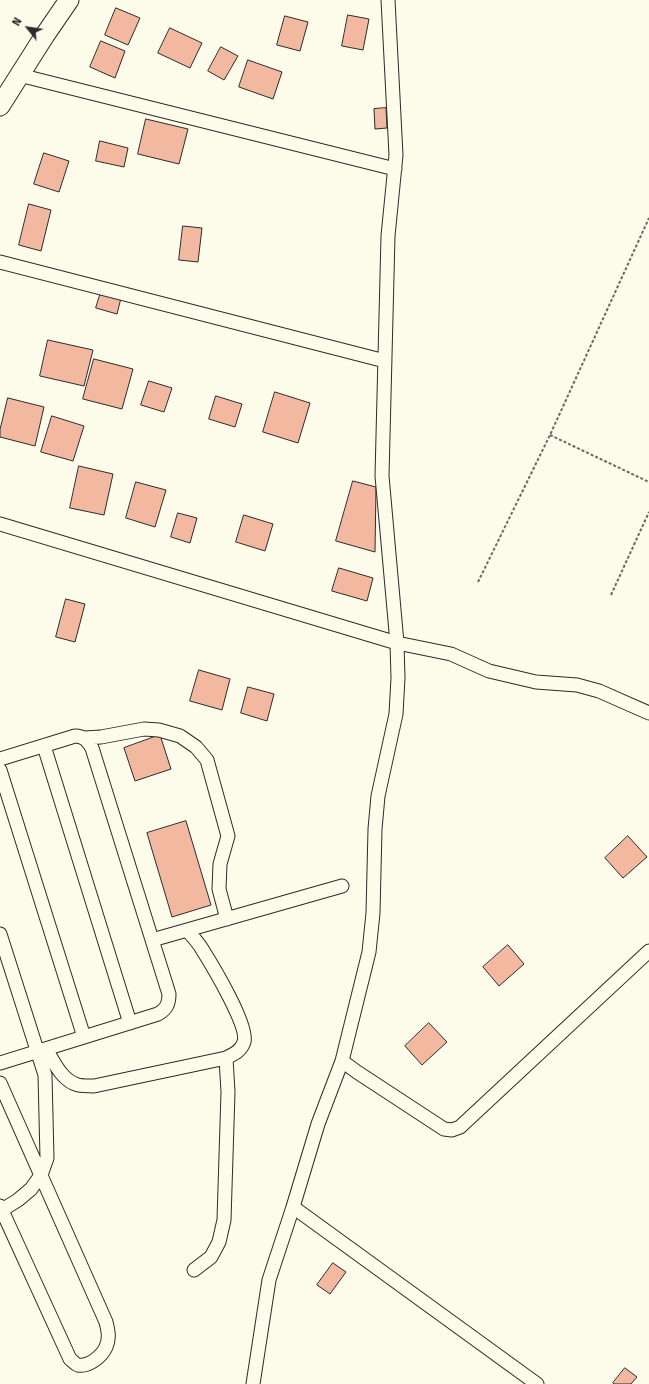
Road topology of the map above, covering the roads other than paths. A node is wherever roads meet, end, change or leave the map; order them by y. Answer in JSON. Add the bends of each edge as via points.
{"nodes":[{"id":1,"x":69,"y":0,"type":"edge"},
{"id":2,"x":388,"y":0,"type":"edge"},
{"id":3,"x":19,"y":75,"type":"junction"},
{"id":4,"x":0,"y":106,"type":"edge"},
{"id":5,"x":395,"y":169,"type":"junction"},
{"id":6,"x":0,"y":262,"type":"edge"},
{"id":7,"x":385,"y":362,"type":"junction"},
{"id":8,"x":0,"y":524,"type":"edge"},
{"id":9,"x":397,"y":643,"type":"junction"},
{"id":10,"x":649,"y":713,"type":"edge"},
{"id":11,"x":84,"y":738,"type":"junction"},
{"id":12,"x":44,"y":746,"type":"junction"},
{"id":13,"x":0,"y":759,"type":"edge"},
{"id":14,"x":0,"y":770,"type":"edge"},
{"id":15,"x":342,"y":886,"type":"dead end"},
{"id":16,"x":227,"y":919,"type":"junction"},
{"id":17,"x":187,"y":930,"type":"junction"},
{"id":18,"x":0,"y":934,"type":"edge"},
{"id":19,"x":152,"y":940,"type":"junction"},
{"id":20,"x":649,"y":951,"type":"edge"},
{"id":21,"x":130,"y":1023,"type":"junction"},
{"id":22,"x":84,"y":1037,"type":"junction"},
{"id":23,"x":42,"y":1050,"type":"junction"},
{"id":24,"x":226,"y":1058,"type":"junction"},
{"id":25,"x":342,"y":1061,"type":"junction"},
{"id":26,"x":0,"y":1064,"type":"edge"},
{"id":27,"x":0,"y":1083,"type":"edge"},
{"id":28,"x":41,"y":1175,"type":"junction"},
{"id":29,"x":293,"y":1207,"type":"junction"},
{"id":30,"x":1,"y":1208,"type":"edge"},
{"id":31,"x":194,"y":1270,"type":"dead end"},
{"id":32,"x":253,"y":1384,"type":"edge"},
{"id":33,"x":537,"y":1384,"type":"edge"}],
"edges":[{"from":1,"to":3,"type":"highway"},
{"from":2,"to":5,"type":"street"},
{"from":3,"to":4,"type":"highway"},
{"from":3,"to":5,"type":"street"},
{"from":5,"to":7,"type":"street","via":[[388,236]]},
{"from":6,"to":7,"type":"street"},
{"from":7,"to":9,"type":"street","via":[[382,476]]},
{"from":8,"to":9,"type":"street"},
{"from":9,"to":10,"type":"street","via":[[451,654],[489,671],[536,682],[599,691]]},
{"from":9,"to":25,"type":"street","via":[[396,714],[378,796],[369,952]]},
{"from":11,"to":12,"type":"street","via":[[75,736]]},
{"from":11,"to":16,"type":"street","via":[[144,729],[160,730],[180,736],[196,747],[207,760],[228,836],[220,864],[219,889]]},
{"from":11,"to":19,"type":"street","via":[[92,748]]},
{"from":12,"to":13,"type":"street"},
{"from":12,"to":21,"type":"street"},
{"from":14,"to":22,"type":"street"},
{"from":15,"to":16,"type":"street"},
{"from":16,"to":17,"type":"street"},
{"from":17,"to":19,"type":"street"},
{"from":17,"to":24,"type":"street","via":[[202,948],[232,1001],[243,1028],[244,1041],[239,1052]]},
{"from":18,"to":23,"type":"street"},
{"from":19,"to":21,"type":"street","via":[[169,994],[168,1006],[158,1014]]},
{"from":20,"to":25,"type":"street","via":[[460,1127],[452,1130],[444,1129]]},
{"from":21,"to":22,"type":"street"},
{"from":22,"to":23,"type":"street"},
{"from":23,"to":24,"type":"street","via":[[66,1078],[77,1084],[94,1086]]},
{"from":23,"to":26,"type":"street"},
{"from":23,"to":28,"type":"street","via":[[47,1158]]},
{"from":24,"to":31,"type":"street","via":[[228,1092],[224,1220],[219,1242],[211,1257]]},
{"from":25,"to":29,"type":"street","via":[[318,1124]]},
{"from":27,"to":28,"type":"street"},
{"from":28,"to":30,"type":"street","via":[[31,1189],[18,1200]]},
{"from":28,"to":30,"type":"street","via":[[106,1322],[109,1334],[106,1347],[98,1358],[86,1364],[77,1364],[70,1359]]},
{"from":29,"to":32,"type":"street","via":[[269,1280]]},
{"from":29,"to":33,"type":"street"}]}
